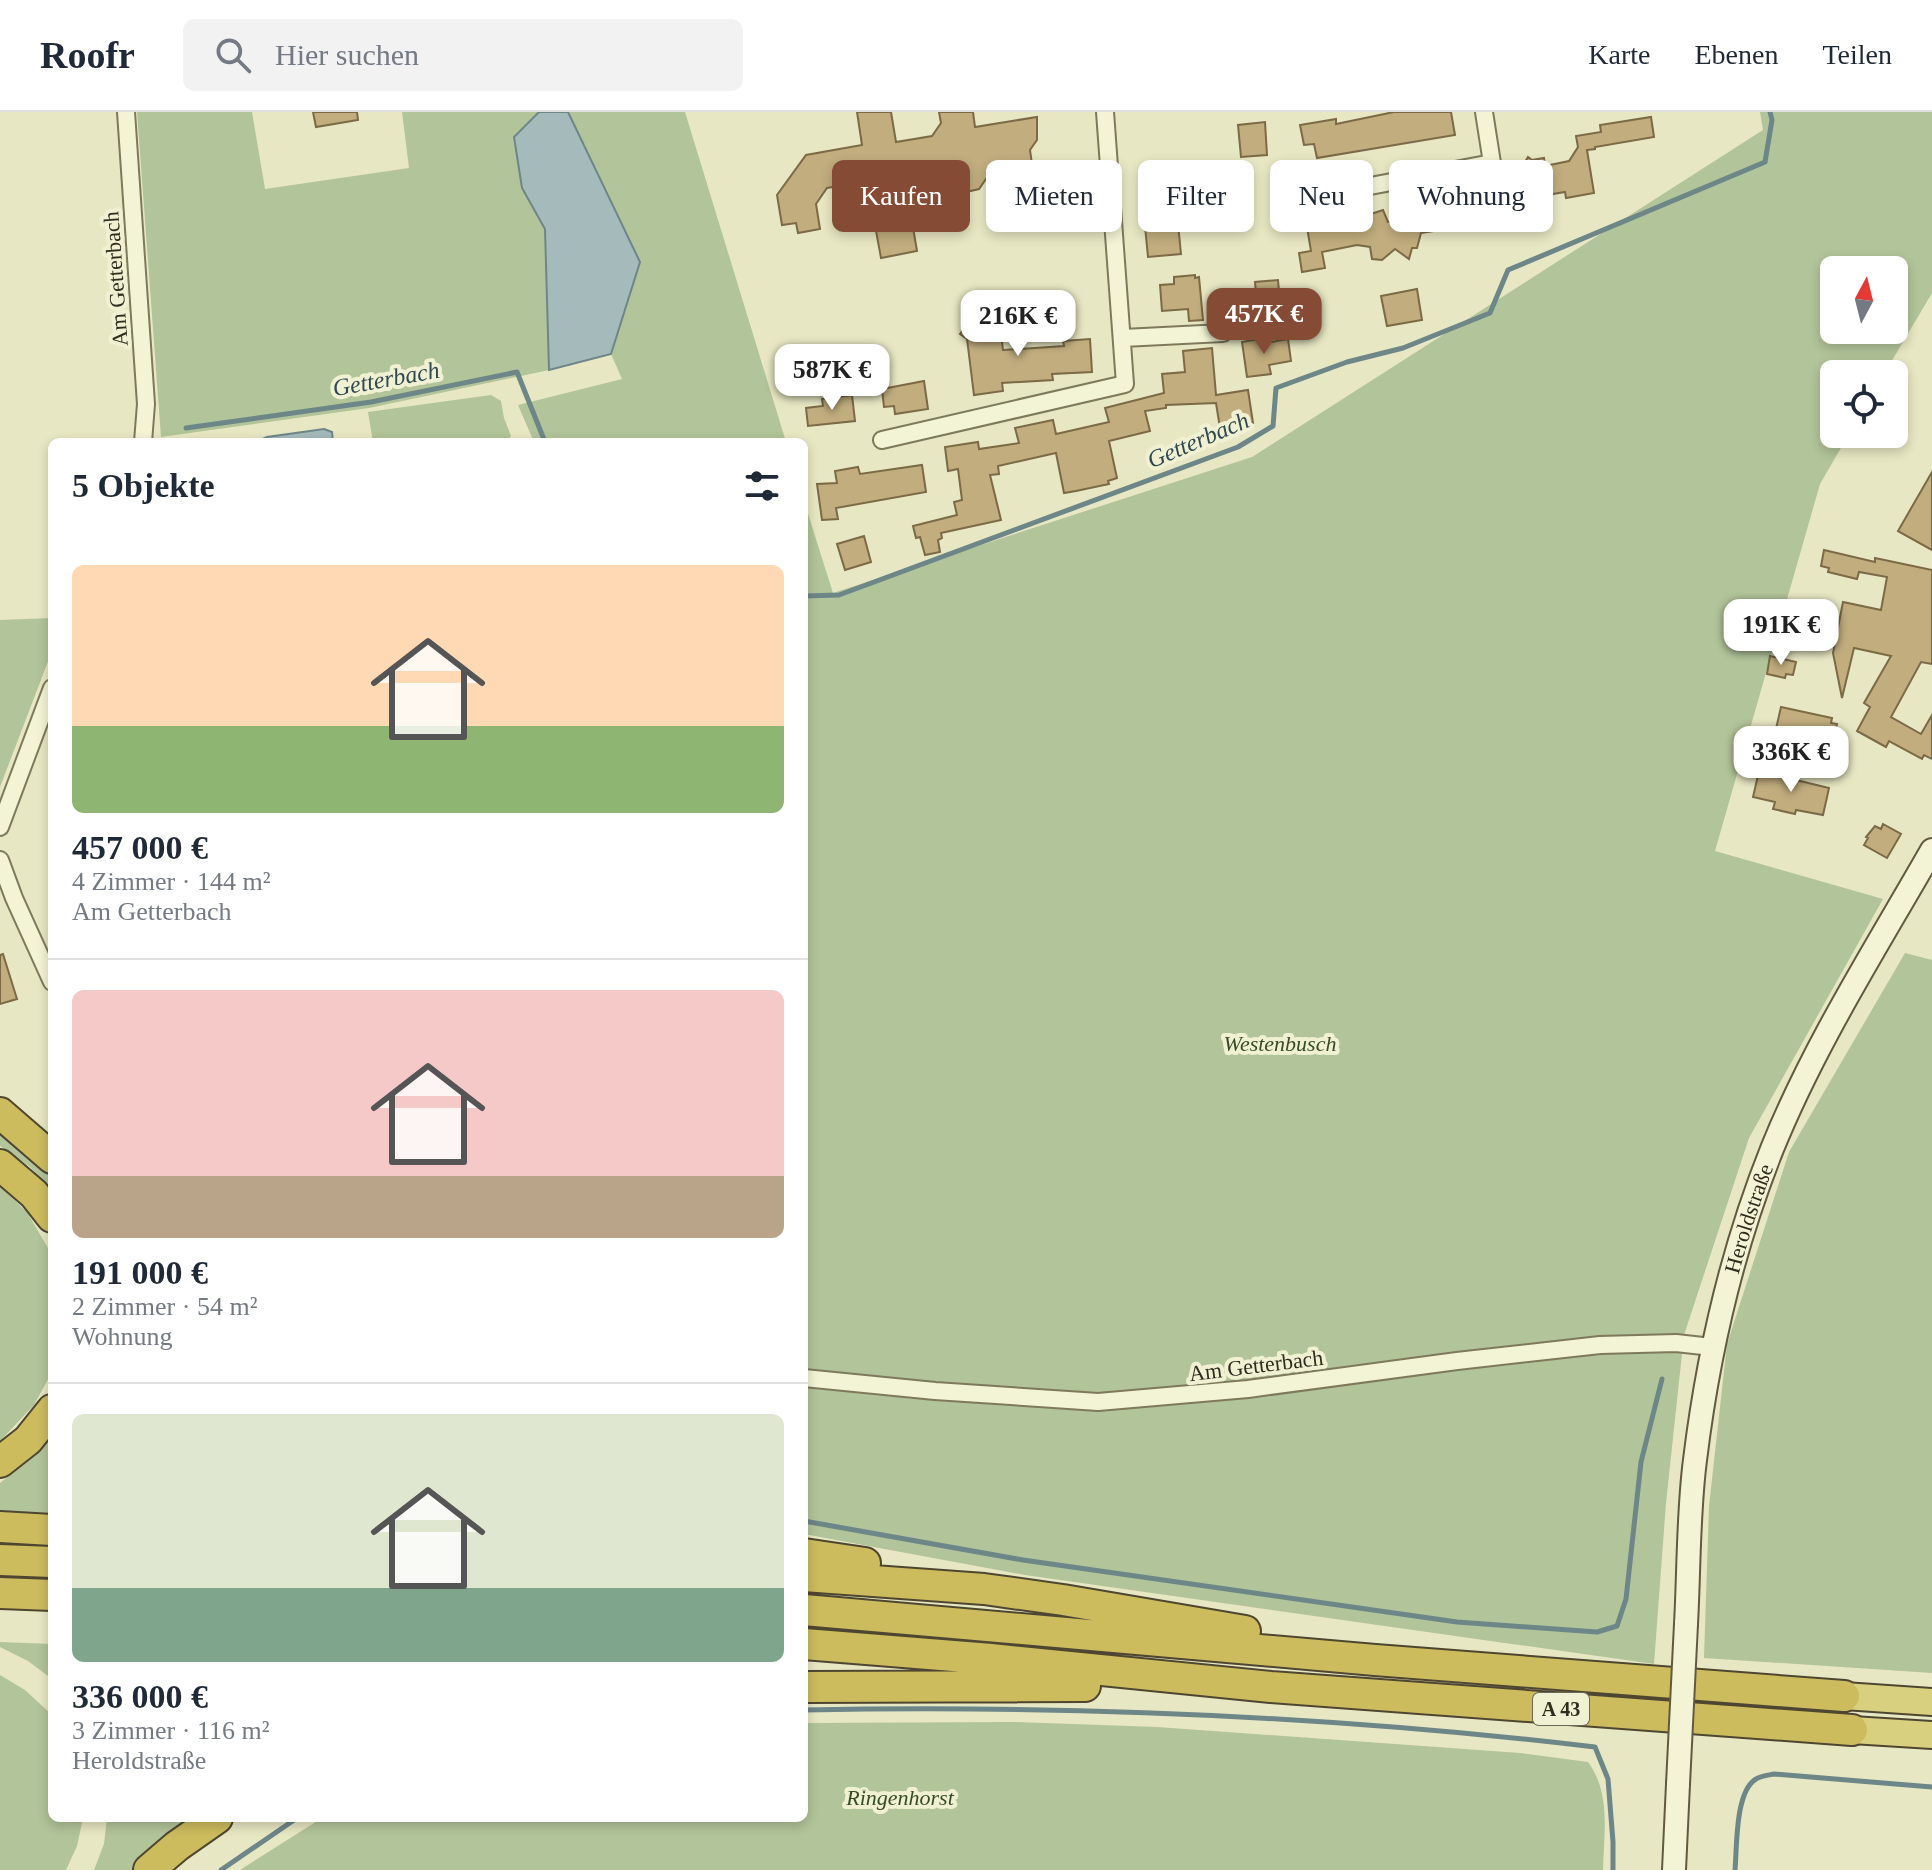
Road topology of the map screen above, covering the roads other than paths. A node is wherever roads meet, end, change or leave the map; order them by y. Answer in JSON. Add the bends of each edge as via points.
{"nodes":[{"id":1,"x":126,"y":112,"type":"edge"},
{"id":2,"x":1105,"y":112,"type":"edge"},
{"id":3,"x":1484,"y":112,"type":"edge"},
{"id":4,"x":1373,"y":185,"type":"edge"},
{"id":5,"x":1223,"y":333,"type":"dead end"},
{"id":6,"x":1123,"y":338,"type":"junction"},
{"id":7,"x":143,"y":438,"type":"edge"},
{"id":8,"x":882,"y":440,"type":"dead end"},
{"id":9,"x":48,"y":699,"type":"edge"},
{"id":10,"x":0,"y":827,"type":"edge"},
{"id":11,"x":1932,"y":850,"type":"edge"},
{"id":12,"x":0,"y":860,"type":"edge"},
{"id":13,"x":48,"y":973,"type":"edge"},
{"id":14,"x":0,"y":1113,"type":"edge"},
{"id":15,"x":48,"y":1155,"type":"edge"},
{"id":16,"x":0,"y":1165,"type":"edge"},
{"id":17,"x":48,"y":1212,"type":"edge"},
{"id":18,"x":1712,"y":1347,"type":"junction"},
{"id":19,"x":808,"y":1378,"type":"edge"},
{"id":20,"x":48,"y":1415,"type":"edge"},
{"id":21,"x":0,"y":1462,"type":"edge"},
{"id":22,"x":0,"y":1527,"type":"edge"},
{"id":23,"x":48,"y":1530,"type":"edge"},
{"id":24,"x":808,"y":1555,"type":"edge"},
{"id":25,"x":0,"y":1560,"type":"edge"},
{"id":26,"x":48,"y":1562,"type":"edge"},
{"id":27,"x":808,"y":1576,"type":"edge"},
{"id":28,"x":984,"y":1589,"type":"junction"},
{"id":29,"x":0,"y":1593,"type":"edge"},
{"id":30,"x":48,"y":1595,"type":"edge"},
{"id":31,"x":808,"y":1610,"type":"edge"},
{"id":32,"x":808,"y":1644,"type":"edge"},
{"id":33,"x":1375,"y":1660,"type":"junction"},
{"id":34,"x":808,"y":1687,"type":"edge"},
{"id":35,"x":1271,"y":1687,"type":"junction"},
{"id":36,"x":1844,"y":1696,"type":"joint"},
{"id":37,"x":1932,"y":1702,"type":"edge"},
{"id":38,"x":1852,"y":1730,"type":"joint"},
{"id":39,"x":1932,"y":1735,"type":"edge"},
{"id":40,"x":211,"y":1822,"type":"edge"},
{"id":41,"x":149,"y":1870,"type":"edge"},
{"id":42,"x":1674,"y":1870,"type":"edge"}],
"edges":[{"from":1,"to":7,"type":"street","name":"Am Getterbach","via":[[146,404]]},
{"from":2,"to":6,"type":"street"},
{"from":3,"to":4,"type":"street","via":[[1492,163]]},
{"from":5,"to":6,"type":"street"},
{"from":6,"to":8,"type":"street","via":[[1125,384]]},
{"from":9,"to":10,"type":"street"},
{"from":11,"to":18,"type":"main road","name":"Heroldstraße","via":[[1816,1053],[1772,1148],[1737,1247]]},
{"from":12,"to":13,"type":"street"},
{"from":14,"to":15,"type":"highway"},
{"from":16,"to":17,"type":"highway"},
{"from":18,"to":19,"type":"street","name":"Am Getterbach","via":[[1600,1345],[1248,1389],[1098,1402]]},
{"from":18,"to":42,"type":"main road","name":"Heroldstraße","bridge":true,"via":[[1695,1463]]},
{"from":20,"to":21,"type":"highway"},
{"from":22,"to":23,"type":"highway"},
{"from":24,"to":28,"type":"highway"},
{"from":25,"to":26,"type":"highway"},
{"from":27,"to":28,"type":"highway"},
{"from":28,"to":33,"type":"highway","via":[[1185,1620]]},
{"from":29,"to":30,"type":"highway"},
{"from":31,"to":33,"type":"highway","number":"A 43"},
{"from":32,"to":35,"type":"highway","number":"A 43"},
{"from":33,"to":36,"type":"highway","number":"A 43"},
{"from":34,"to":35,"type":"highway"},
{"from":35,"to":38,"type":"highway","number":"A 43"},
{"from":36,"to":37,"type":"highway"},
{"from":38,"to":39,"type":"highway"},
{"from":40,"to":41,"type":"highway"}]}
